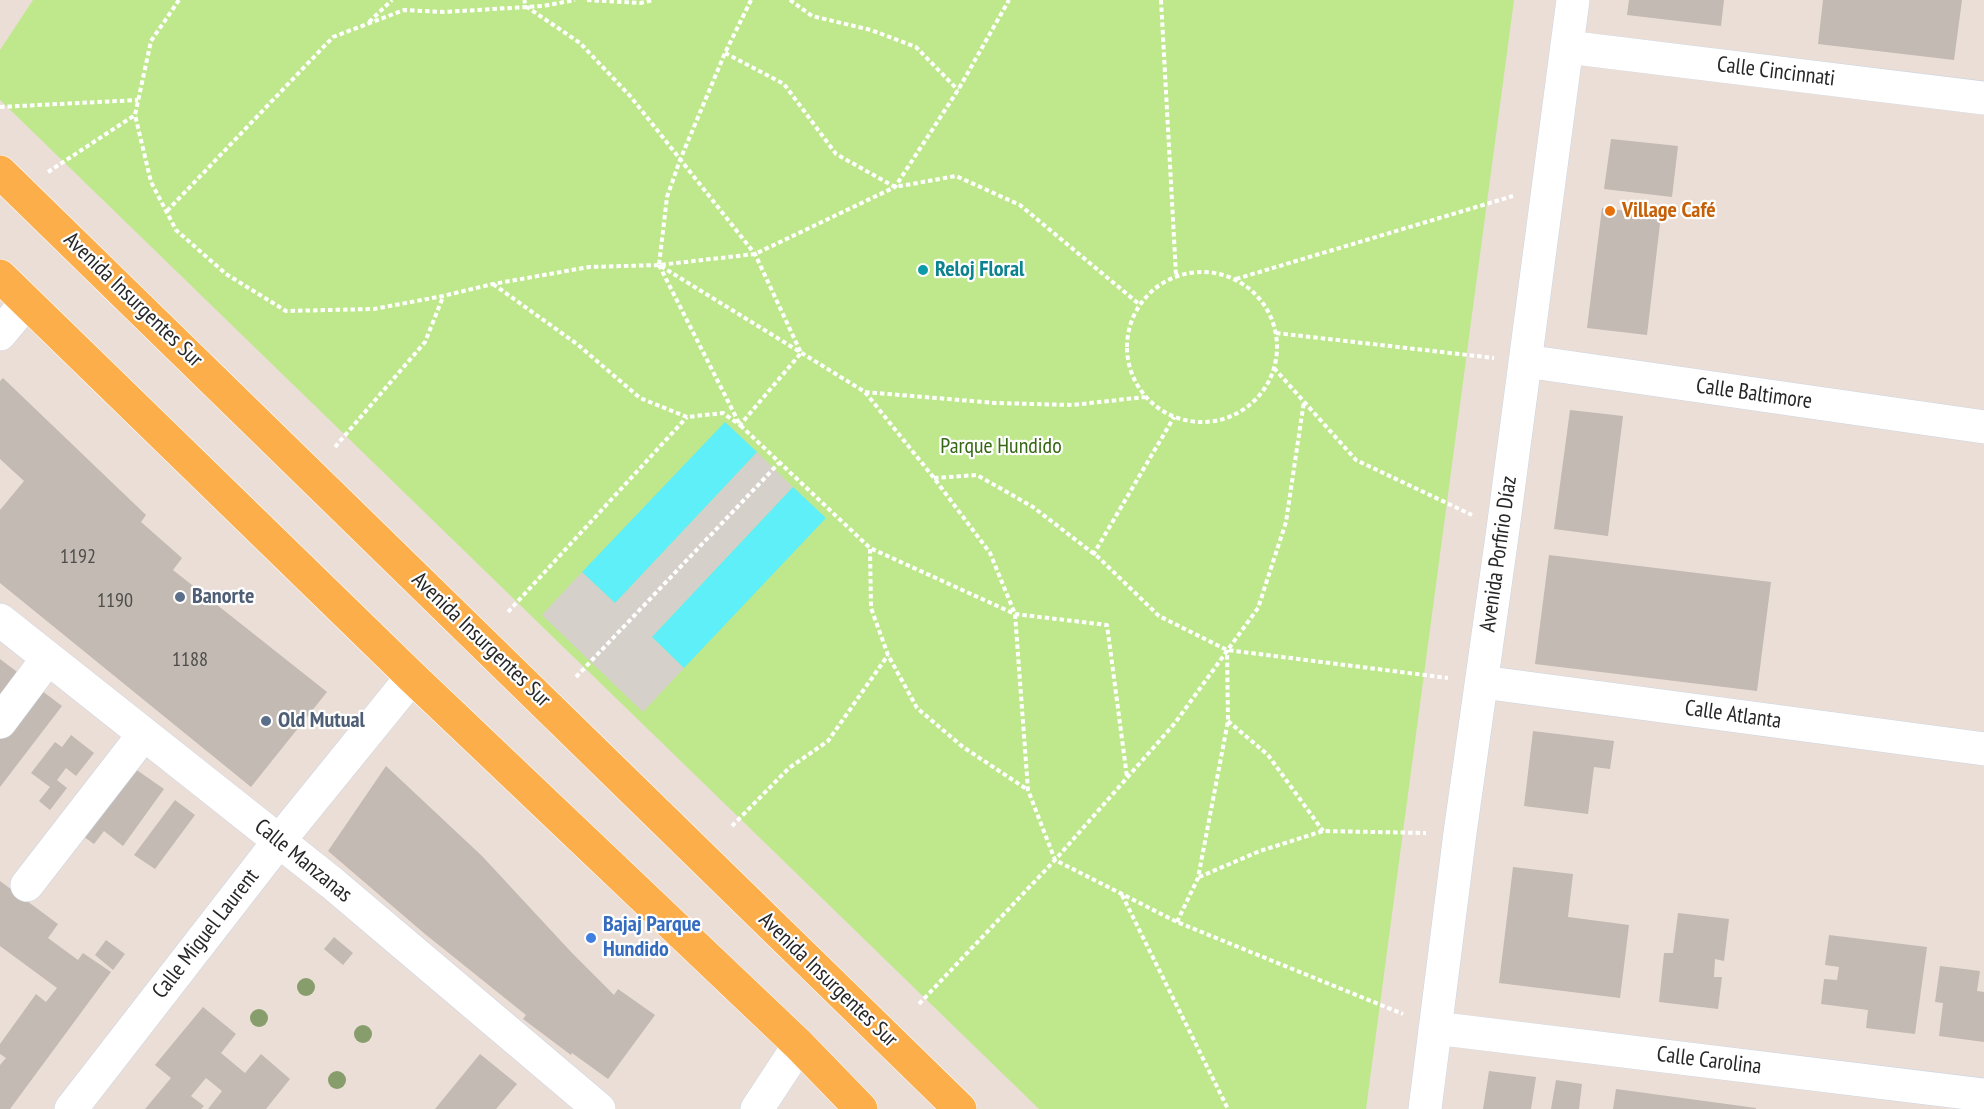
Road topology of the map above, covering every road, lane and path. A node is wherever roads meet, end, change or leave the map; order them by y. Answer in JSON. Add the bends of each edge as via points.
{"nodes":[{"id":1,"x":179,"y":0,"type":"edge"},
{"id":2,"x":392,"y":0,"type":"edge"},
{"id":3,"x":524,"y":0,"type":"edge"},
{"id":4,"x":574,"y":0,"type":"edge"},
{"id":5,"x":587,"y":0,"type":"edge"},
{"id":6,"x":654,"y":0,"type":"edge"},
{"id":7,"x":751,"y":0,"type":"edge"},
{"id":8,"x":790,"y":0,"type":"edge"},
{"id":9,"x":1009,"y":0,"type":"edge"},
{"id":10,"x":1161,"y":0,"type":"edge"},
{"id":11,"x":1573,"y":0,"type":"edge"},
{"id":12,"x":527,"y":6,"type":"junction"},
{"id":13,"x":366,"y":25,"type":"junction"},
{"id":14,"x":1567,"y":47,"type":"junction"},
{"id":15,"x":725,"y":53,"type":"junction"},
{"id":16,"x":958,"y":90,"type":"junction"},
{"id":17,"x":1984,"y":98,"type":"edge"},
{"id":18,"x":138,"y":100,"type":"junction"},
{"id":19,"x":0,"y":107,"type":"edge"},
{"id":20,"x":135,"y":115,"type":"junction"},
{"id":21,"x":680,"y":160,"type":"junction"},
{"id":22,"x":0,"y":172,"type":"edge"},
{"id":23,"x":48,"y":172,"type":"dead end"},
{"id":24,"x":1548,"y":186,"type":"junction"},
{"id":25,"x":895,"y":187,"type":"junction"},
{"id":26,"x":166,"y":212,"type":"junction"},
{"id":27,"x":755,"y":254,"type":"junction"},
{"id":28,"x":659,"y":265,"type":"junction"},
{"id":29,"x":1176,"y":275,"type":"junction"},
{"id":30,"x":0,"y":276,"type":"edge"},
{"id":31,"x":1236,"y":279,"type":"junction"},
{"id":32,"x":493,"y":284,"type":"junction"},
{"id":33,"x":443,"y":296,"type":"junction"},
{"id":34,"x":26,"y":303,"type":"junction"},
{"id":35,"x":1139,"y":304,"type":"junction"},
{"id":36,"x":1276,"y":333,"type":"junction"},
{"id":37,"x":0,"y":334,"type":"edge"},
{"id":38,"x":801,"y":353,"type":"junction"},
{"id":39,"x":1525,"y":361,"type":"junction"},
{"id":40,"x":1274,"y":368,"type":"junction"},
{"id":41,"x":865,"y":392,"type":"junction"},
{"id":42,"x":1145,"y":397,"type":"junction"},
{"id":43,"x":1304,"y":401,"type":"junction"},
{"id":44,"x":687,"y":417,"type":"junction"},
{"id":45,"x":1174,"y":417,"type":"junction"},
{"id":46,"x":740,"y":425,"type":"junction"},
{"id":47,"x":1984,"y":427,"type":"edge"},
{"id":48,"x":335,"y":447,"type":"dead end"},
{"id":49,"x":779,"y":463,"type":"junction"},
{"id":50,"x":934,"y":478,"type":"junction"},
{"id":51,"x":1503,"y":529,"type":"junction"},
{"id":52,"x":870,"y":548,"type":"junction"},
{"id":53,"x":1093,"y":555,"type":"junction"},
{"id":54,"x":508,"y":612,"type":"dead end"},
{"id":55,"x":1015,"y":614,"type":"junction"},
{"id":56,"x":0,"y":620,"type":"edge"},
{"id":57,"x":1227,"y":650,"type":"junction"},
{"id":58,"x":888,"y":655,"type":"junction"},
{"id":59,"x":48,"y":658,"type":"junction"},
{"id":60,"x":412,"y":677,"type":"junction"},
{"id":61,"x":576,"y":677,"type":"dead end"},
{"id":62,"x":1482,"y":682,"type":"junction"},
{"id":63,"x":1228,"y":721,"type":"junction"},
{"id":64,"x":0,"y":722,"type":"edge"},
{"id":65,"x":144,"y":734,"type":"junction"},
{"id":66,"x":1984,"y":749,"type":"edge"},
{"id":67,"x":1127,"y":777,"type":"junction"},
{"id":68,"x":1028,"y":790,"type":"junction"},
{"id":69,"x":732,"y":826,"type":"dead end"},
{"id":70,"x":1323,"y":831,"type":"junction"},
{"id":71,"x":1460,"y":833,"type":"junction"},
{"id":72,"x":279,"y":841,"type":"junction"},
{"id":73,"x":1055,"y":860,"type":"junction"},
{"id":74,"x":1198,"y":878,"type":"junction"},
{"id":75,"x":27,"y":885,"type":"dead end"},
{"id":76,"x":1122,"y":895,"type":"junction"},
{"id":77,"x":1177,"y":922,"type":"junction"},
{"id":78,"x":919,"y":1004,"type":"dead end"},
{"id":79,"x":1435,"y":1028,"type":"junction"},
{"id":80,"x":798,"y":1045,"type":"junction"},
{"id":81,"x":1984,"y":1095,"type":"edge"},
{"id":82,"x":71,"y":1109,"type":"edge"},
{"id":83,"x":599,"y":1109,"type":"edge"},
{"id":84,"x":757,"y":1109,"type":"edge"},
{"id":85,"x":861,"y":1109,"type":"edge"},
{"id":86,"x":960,"y":1109,"type":"edge"},
{"id":87,"x":1228,"y":1109,"type":"edge"},
{"id":88,"x":1425,"y":1109,"type":"edge"}],
"edges":[{"from":1,"to":18,"type":"path","via":[[150,40]]},
{"from":2,"to":13,"type":"path"},
{"from":3,"to":12,"type":"path"},
{"from":4,"to":12,"type":"path"},
{"from":5,"to":6,"type":"path"},
{"from":7,"to":15,"type":"path"},
{"from":8,"to":16,"type":"path","via":[[812,16],[871,30],[916,47]]},
{"from":9,"to":16,"type":"path"},
{"from":10,"to":29,"type":"path"},
{"from":11,"to":14,"type":"street","name":"Avenida Porfirio Díaz"},
{"from":12,"to":13,"type":"path","via":[[444,12],[404,10]]},
{"from":12,"to":21,"type":"path","via":[[580,42],[631,97]]},
{"from":13,"to":26,"type":"path","via":[[333,37]]},
{"from":14,"to":17,"type":"street","name":"Calle Cincinnati"},
{"from":14,"to":24,"type":"street","name":"Avenida Porfirio Díaz"},
{"from":15,"to":21,"type":"path"},
{"from":15,"to":25,"type":"path","via":[[784,84],[836,154]]},
{"from":16,"to":25,"type":"path"},
{"from":18,"to":19,"type":"path"},
{"from":18,"to":20,"type":"path"},
{"from":20,"to":23,"type":"path"},
{"from":20,"to":26,"type":"path","via":[[151,182]]},
{"from":21,"to":27,"type":"path"},
{"from":21,"to":28,"type":"path","via":[[667,197]]},
{"from":22,"to":86,"type":"main road","name":"Avenida Insurgentes Sur"},
{"from":24,"to":31,"type":"path"},
{"from":24,"to":39,"type":"street","name":"Avenida Porfirio Díaz"},
{"from":25,"to":27,"type":"path"},
{"from":25,"to":35,"type":"path","via":[[956,176],[1020,205]]},
{"from":26,"to":33,"type":"path","via":[[177,230],[226,274],[286,310],[374,309]]},
{"from":27,"to":28,"type":"path"},
{"from":27,"to":38,"type":"path"},
{"from":28,"to":32,"type":"path","via":[[589,267]]},
{"from":28,"to":38,"type":"path"},
{"from":28,"to":46,"type":"path"},
{"from":29,"to":31,"type":"path","via":[[1216,272]]},
{"from":29,"to":35,"type":"path"},
{"from":30,"to":34,"type":"main road"},
{"from":31,"to":36,"type":"path","via":[[1255,292],[1269,311]]},
{"from":32,"to":33,"type":"path"},
{"from":32,"to":44,"type":"path","via":[[577,344],[640,398]]},
{"from":33,"to":48,"type":"path","via":[[425,342]]},
{"from":34,"to":37,"type":"street"},
{"from":34,"to":60,"type":"main road"},
{"from":35,"to":42,"type":"path","via":[[1128,334],[1127,356],[1133,378]]},
{"from":36,"to":39,"type":"path"},
{"from":36,"to":40,"type":"path"},
{"from":38,"to":41,"type":"path"},
{"from":38,"to":46,"type":"path"},
{"from":39,"to":47,"type":"street","name":"Calle Baltimore"},
{"from":39,"to":51,"type":"street","name":"Avenida Porfirio Díaz"},
{"from":40,"to":43,"type":"path"},
{"from":40,"to":45,"type":"path","via":[[1263,391],[1239,412],[1224,419],[1199,422]]},
{"from":41,"to":42,"type":"path","via":[[1072,405]]},
{"from":41,"to":50,"type":"path"},
{"from":42,"to":45,"type":"path"},
{"from":43,"to":51,"type":"path","via":[[1356,460]]},
{"from":43,"to":57,"type":"path","via":[[1286,522],[1258,608]]},
{"from":44,"to":46,"type":"path","via":[[723,413]]},
{"from":44,"to":54,"type":"path"},
{"from":45,"to":53,"type":"path"},
{"from":46,"to":49,"type":"path"},
{"from":49,"to":52,"type":"path"},
{"from":49,"to":61,"type":"path"},
{"from":50,"to":53,"type":"path","via":[[977,475],[1033,507]]},
{"from":50,"to":55,"type":"path","via":[[990,553]]},
{"from":51,"to":62,"type":"street","name":"Avenida Porfirio Díaz"},
{"from":52,"to":55,"type":"path"},
{"from":52,"to":58,"type":"path","via":[[871,608]]},
{"from":53,"to":57,"type":"path","via":[[1159,616]]},
{"from":55,"to":67,"type":"path","via":[[1107,626]]},
{"from":55,"to":68,"type":"path"},
{"from":56,"to":59,"type":"street","name":"Calle Manzanas"},
{"from":57,"to":62,"type":"path"},
{"from":57,"to":63,"type":"path"},
{"from":57,"to":67,"type":"path","via":[[1175,723]]},
{"from":58,"to":68,"type":"path","via":[[917,708],[963,747]]},
{"from":58,"to":69,"type":"path","via":[[828,741],[789,768]]},
{"from":59,"to":64,"type":"street"},
{"from":59,"to":65,"type":"street","name":"Calle Manzanas"},
{"from":60,"to":72,"type":"street","name":"Calle Miguel Laurent"},
{"from":60,"to":80,"type":"main road"},
{"from":62,"to":66,"type":"street","name":"Calle Atlanta"},
{"from":62,"to":71,"type":"street","name":"Avenida Porfirio Díaz"},
{"from":63,"to":70,"type":"path","via":[[1269,754]]},
{"from":63,"to":74,"type":"path"},
{"from":65,"to":72,"type":"street","name":"Calle Manzanas"},
{"from":65,"to":75,"type":"street"},
{"from":67,"to":73,"type":"path"},
{"from":68,"to":73,"type":"path"},
{"from":70,"to":71,"type":"path"},
{"from":70,"to":74,"type":"path","via":[[1260,851]]},
{"from":71,"to":79,"type":"street","name":"Avenida Porfirio Díaz"},
{"from":72,"to":82,"type":"street","name":"Calle Miguel Laurent"},
{"from":72,"to":83,"type":"street","name":"Calle Manzanas"},
{"from":73,"to":76,"type":"path"},
{"from":73,"to":78,"type":"path"},
{"from":74,"to":77,"type":"path"},
{"from":76,"to":77,"type":"path"},
{"from":76,"to":87,"type":"path"},
{"from":77,"to":79,"type":"path"},
{"from":79,"to":81,"type":"street","name":"Calle Carolina"},
{"from":79,"to":88,"type":"street","name":"Avenida Porfirio Díaz"},
{"from":80,"to":84,"type":"street"},
{"from":80,"to":85,"type":"main road"}]}
